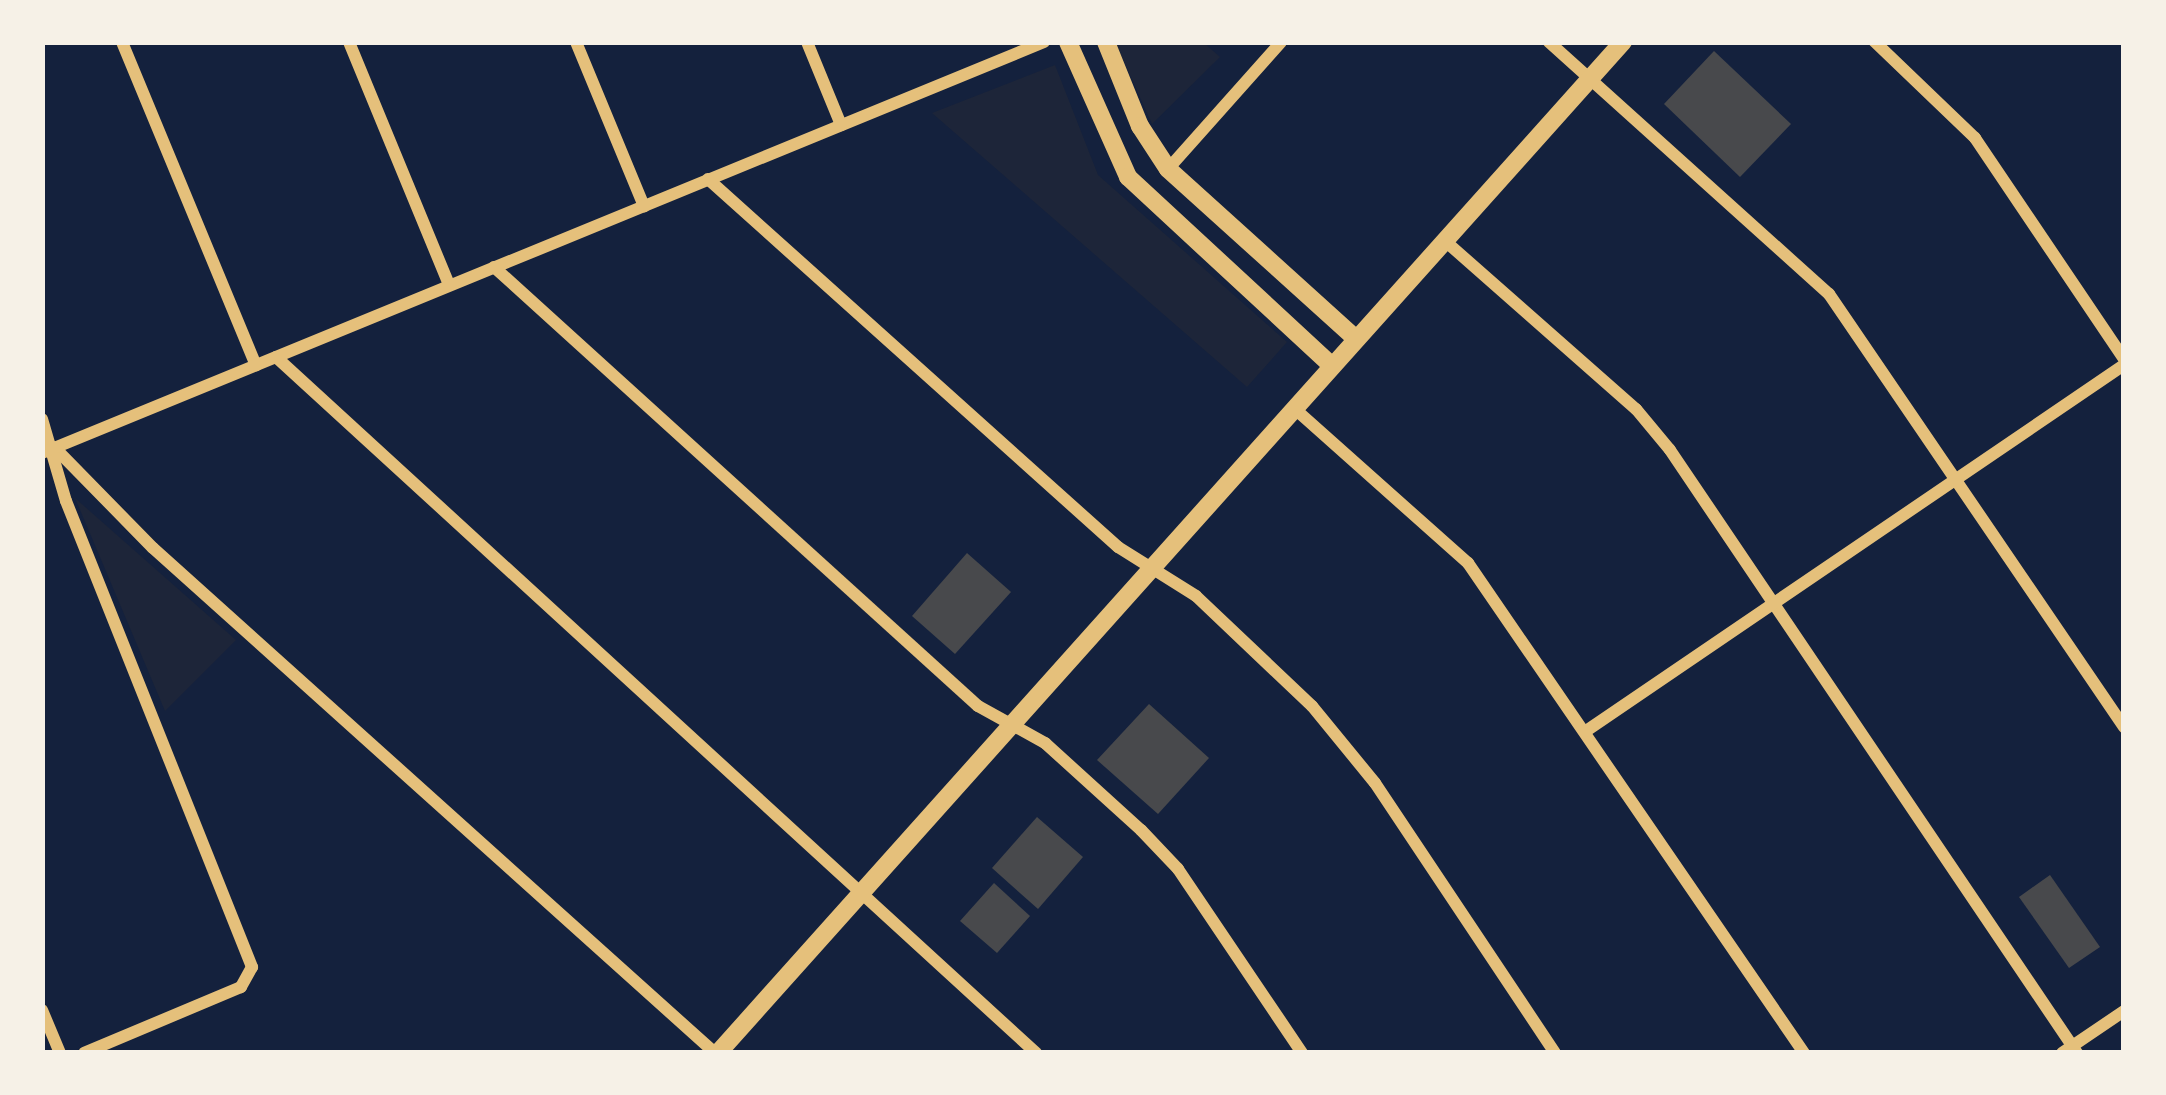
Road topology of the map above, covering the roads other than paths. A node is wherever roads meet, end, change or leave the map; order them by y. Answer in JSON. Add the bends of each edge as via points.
{"nodes":[{"id":1,"x":122,"y":42,"type":"edge"},
{"id":2,"x":349,"y":42,"type":"edge"},
{"id":3,"x":577,"y":42,"type":"edge"},
{"id":4,"x":807,"y":42,"type":"edge"},
{"id":5,"x":1043,"y":42,"type":"edge"},
{"id":6,"x":1068,"y":42,"type":"edge"},
{"id":7,"x":1106,"y":42,"type":"edge"},
{"id":8,"x":1281,"y":42,"type":"edge"},
{"id":9,"x":1549,"y":42,"type":"edge"},
{"id":10,"x":1623,"y":42,"type":"edge"},
{"id":11,"x":1875,"y":42,"type":"edge"},
{"id":12,"x":1590,"y":78,"type":"junction"},
{"id":13,"x":841,"y":125,"type":"junction"},
{"id":14,"x":1168,"y":169,"type":"junction"},
{"id":15,"x":708,"y":179,"type":"junction"},
{"id":16,"x":644,"y":206,"type":"junction"},
{"id":17,"x":1444,"y":240,"type":"junction"},
{"id":18,"x":494,"y":267,"type":"junction"},
{"id":19,"x":449,"y":286,"type":"junction"},
{"id":20,"x":1356,"y":339,"type":"junction"},
{"id":21,"x":276,"y":356,"type":"junction"},
{"id":22,"x":2124,"y":362,"type":"edge"},
{"id":23,"x":256,"y":365,"type":"junction"},
{"id":24,"x":1333,"y":366,"type":"junction"},
{"id":25,"x":1295,"y":409,"type":"junction"},
{"id":26,"x":42,"y":418,"type":"edge"},
{"id":27,"x":48,"y":450,"type":"edge"},
{"id":28,"x":1957,"y":479,"type":"junction"},
{"id":29,"x":1152,"y":569,"type":"junction"},
{"id":30,"x":1774,"y":603,"type":"junction"},
{"id":31,"x":1011,"y":725,"type":"junction"},
{"id":32,"x":2124,"y":727,"type":"edge"},
{"id":33,"x":1586,"y":731,"type":"junction"},
{"id":34,"x":864,"y":888,"type":"junction"},
{"id":35,"x":42,"y":1010,"type":"edge"},
{"id":36,"x":2124,"y":1011,"type":"edge"},
{"id":37,"x":2070,"y":1051,"type":"edge"},
{"id":38,"x":60,"y":1053,"type":"edge"},
{"id":39,"x":84,"y":1053,"type":"edge"},
{"id":40,"x":717,"y":1053,"type":"edge"},
{"id":41,"x":1036,"y":1053,"type":"edge"},
{"id":42,"x":1302,"y":1053,"type":"edge"},
{"id":43,"x":1555,"y":1053,"type":"edge"},
{"id":44,"x":1804,"y":1053,"type":"edge"}],
"edges":[{"from":1,"to":23,"type":"street"},
{"from":2,"to":19,"type":"street"},
{"from":3,"to":16,"type":"street"},
{"from":4,"to":13,"type":"street"},
{"from":5,"to":13,"type":"street"},
{"from":6,"to":24,"type":"street","via":[[1128,177]]},
{"from":7,"to":14,"type":"street"},
{"from":8,"to":14,"type":"street"},
{"from":9,"to":12,"type":"street"},
{"from":10,"to":12,"type":"street"},
{"from":11,"to":22,"type":"street","via":[[1975,138]]},
{"from":12,"to":17,"type":"street"},
{"from":12,"to":28,"type":"street","via":[[1829,294]]},
{"from":13,"to":15,"type":"street"},
{"from":14,"to":20,"type":"street"},
{"from":15,"to":16,"type":"street"},
{"from":15,"to":29,"type":"street"},
{"from":16,"to":18,"type":"street"},
{"from":17,"to":20,"type":"street"},
{"from":17,"to":30,"type":"street","via":[[1636,410]]},
{"from":18,"to":19,"type":"street"},
{"from":18,"to":31,"type":"street","via":[[979,706]]},
{"from":19,"to":21,"type":"street"},
{"from":20,"to":24,"type":"street"},
{"from":21,"to":23,"type":"street"},
{"from":21,"to":34,"type":"street"},
{"from":22,"to":28,"type":"street"},
{"from":23,"to":27,"type":"street"},
{"from":24,"to":25,"type":"street"},
{"from":25,"to":29,"type":"street"},
{"from":25,"to":33,"type":"street","via":[[1468,562]]},
{"from":26,"to":27,"type":"street"},
{"from":27,"to":39,"type":"street","via":[[252,967],[250,980]]},
{"from":27,"to":40,"type":"street"},
{"from":28,"to":30,"type":"street"},
{"from":28,"to":32,"type":"street"},
{"from":29,"to":31,"type":"street"},
{"from":29,"to":43,"type":"street","via":[[1196,596],[1346,744]]},
{"from":30,"to":33,"type":"street"},
{"from":30,"to":37,"type":"street"},
{"from":31,"to":34,"type":"street"},
{"from":31,"to":42,"type":"street","via":[[1045,743],[1178,869]]},
{"from":33,"to":44,"type":"street"},
{"from":34,"to":40,"type":"street"},
{"from":34,"to":41,"type":"street"},
{"from":35,"to":38,"type":"street"},
{"from":36,"to":37,"type":"street"}]}
